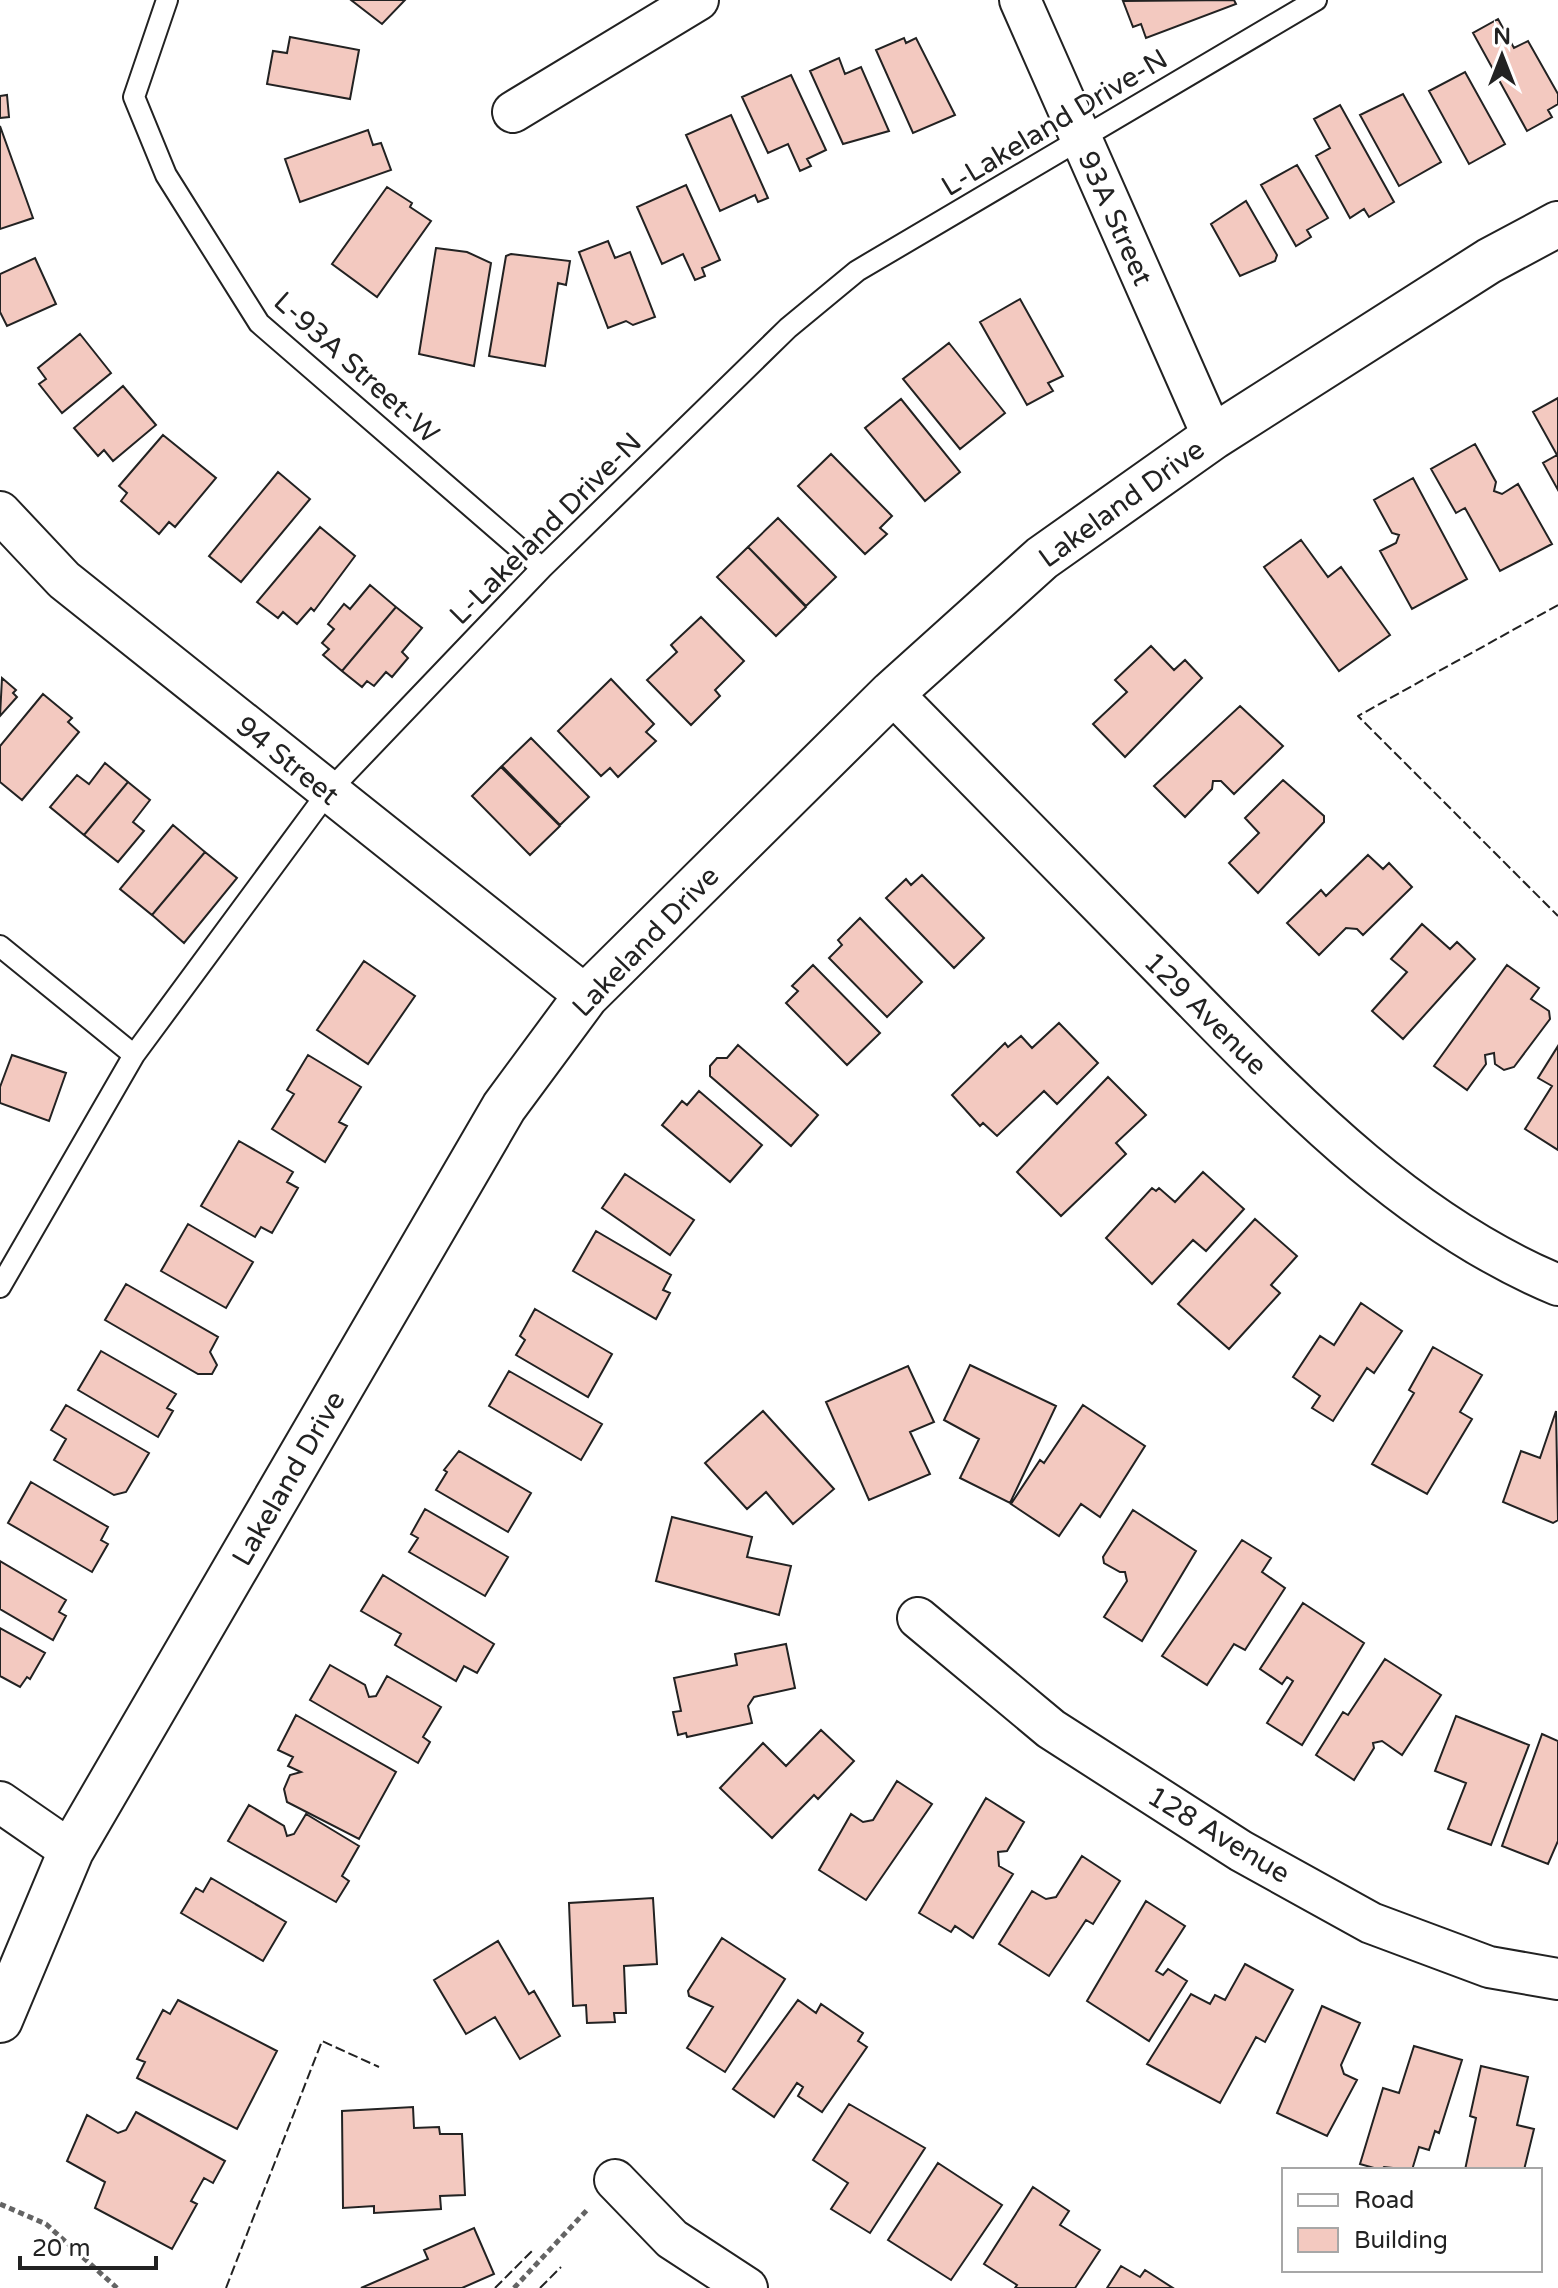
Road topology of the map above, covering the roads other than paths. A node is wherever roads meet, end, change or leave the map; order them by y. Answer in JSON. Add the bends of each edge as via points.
{"nodes":[{"id":1,"x":167,"y":0,"type":"edge"},
{"id":2,"x":698,"y":0,"type":"edge"},
{"id":3,"x":1020,"y":0,"type":"edge"},
{"id":4,"x":1316,"y":0,"type":"edge"},
{"id":5,"x":513,"y":112,"type":"dead end"},
{"id":6,"x":1081,"y":139,"type":"junction"},
{"id":7,"x":1558,"y":224,"type":"edge"},
{"id":8,"x":1213,"y":437,"type":"junction"},
{"id":9,"x":0,"y":512,"type":"edge"},
{"id":10,"x":542,"y":568,"type":"junction"},
{"id":11,"x":892,"y":693,"type":"junction"},
{"id":12,"x":328,"y":792,"type":"junction"},
{"id":13,"x":0,"y":946,"type":"edge"},
{"id":14,"x":586,"y":996,"type":"junction"},
{"id":15,"x":134,"y":1055,"type":"junction"},
{"id":16,"x":1558,"y":1285,"type":"edge"},
{"id":17,"x":0,"y":1287,"type":"edge"},
{"id":18,"x":918,"y":1618,"type":"dead end"},
{"id":19,"x":0,"y":1802,"type":"edge"},
{"id":20,"x":71,"y":1851,"type":"junction"},
{"id":21,"x":1558,"y":1979,"type":"edge"},
{"id":22,"x":0,"y":2020,"type":"edge"},
{"id":23,"x":615,"y":2180,"type":"road end"},
{"id":24,"x":747,"y":2288,"type":"edge"}],
"edges":[{"from":1,"to":10,"type":"lane","name":"L-93A Street-W","via":[[134,97],[166,175],[259,323]]},
{"from":2,"to":5,"type":"street"},
{"from":3,"to":6,"type":"street","name":"93A Street"},
{"from":4,"to":6,"type":"lane","name":"L-Lakeland Drive-N"},
{"from":6,"to":8,"type":"street","name":"93A Street"},
{"from":6,"to":10,"type":"lane","name":"L-Lakeland Drive-N","via":[[857,271],[788,328]]},
{"from":7,"to":8,"type":"street","name":"Lakeland Drive","via":[[1489,261]]},
{"from":8,"to":11,"type":"street","name":"Lakeland Drive","via":[[1042,558]]},
{"from":9,"to":12,"type":"street","name":"94 Street","via":[[64,580]]},
{"from":10,"to":12,"type":"lane","name":"L-Lakeland Drive-N"},
{"from":11,"to":14,"type":"street","name":"Lakeland Drive"},
{"from":11,"to":16,"type":"street","name":"129 Avenue","via":[[1317,1125],[1459,1233]]},
{"from":12,"to":14,"type":"street","name":"94 Street"},
{"from":12,"to":15,"type":"lane","name":"L-Lakeland Drive-N"},
{"from":13,"to":15,"type":"lane"},
{"from":14,"to":20,"type":"street","name":"Lakeland Drive","via":[[504,1107]]},
{"from":15,"to":17,"type":"lane","name":"L-Lakeland Drive-N"},
{"from":18,"to":21,"type":"street","name":"128 Avenue","via":[[1051,1729],[1241,1851],[1371,1923],[1489,1967]]},
{"from":19,"to":20,"type":"street"},
{"from":20,"to":22,"type":"street","name":"Lakeland Drive"},
{"from":23,"to":24,"type":"street","via":[[672,2239]]}]}
